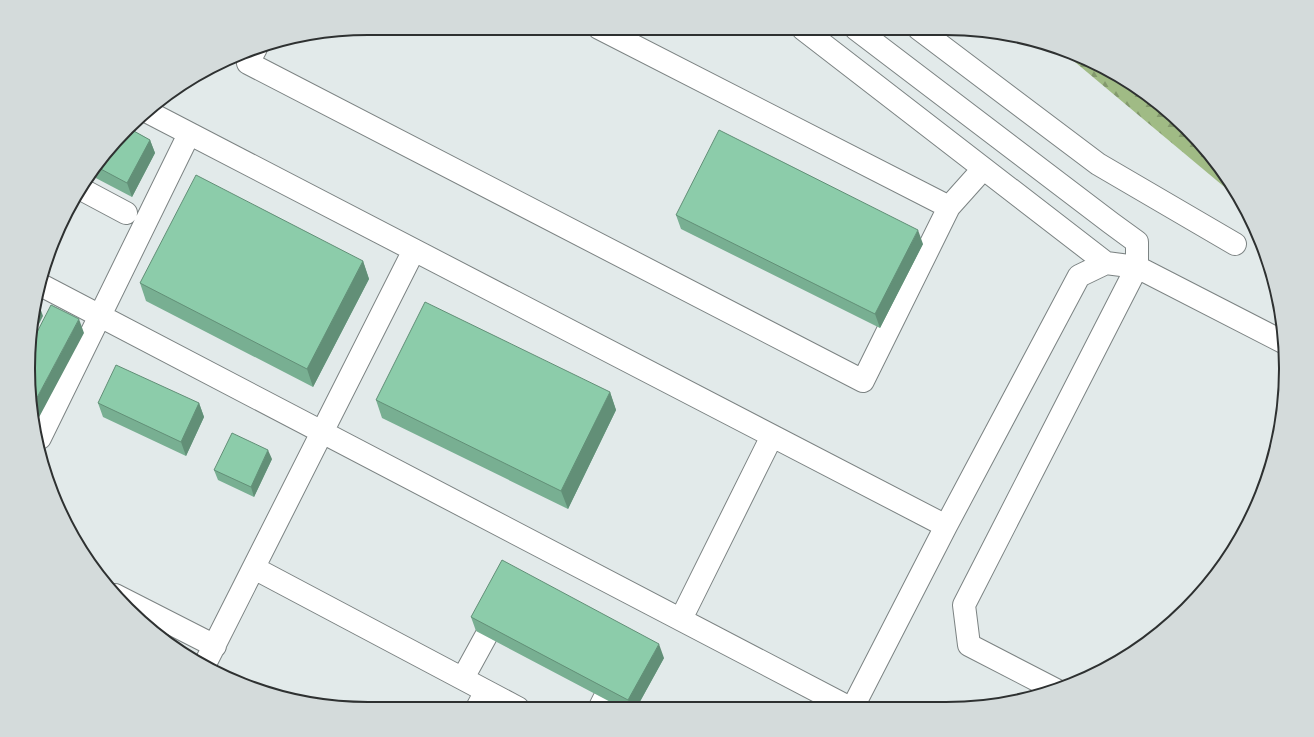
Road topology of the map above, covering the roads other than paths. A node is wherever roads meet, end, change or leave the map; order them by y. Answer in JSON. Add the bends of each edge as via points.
{"nodes":[{"id":1,"x":613,"y":35,"type":"edge"},
{"id":2,"x":811,"y":35,"type":"edge"},
{"id":3,"x":864,"y":35,"type":"edge"},
{"id":4,"x":927,"y":35,"type":"edge"},
{"id":5,"x":252,"y":56,"type":"edge"},
{"id":6,"x":153,"y":115,"type":"edge"},
{"id":7,"x":189,"y":134,"type":"junction"},
{"id":8,"x":983,"y":169,"type":"junction"},
{"id":9,"x":86,"y":192,"type":"edge"},
{"id":10,"x":950,"y":207,"type":"junction"},
{"id":11,"x":126,"y":213,"type":"dead end"},
{"id":12,"x":1235,"y":244,"type":"dead end"},
{"id":13,"x":414,"y":250,"type":"junction"},
{"id":14,"x":1106,"y":264,"type":"junction"},
{"id":15,"x":1137,"y":267,"type":"junction"},
{"id":16,"x":45,"y":287,"type":"edge"},
{"id":17,"x":100,"y":315,"type":"junction"},
{"id":18,"x":1277,"y":339,"type":"edge"},
{"id":19,"x":322,"y":432,"type":"junction"},
{"id":20,"x":41,"y":435,"type":"edge"},
{"id":21,"x":772,"y":436,"type":"junction"},
{"id":22,"x":946,"y":526,"type":"junction"},
{"id":23,"x":254,"y":568,"type":"junction"},
{"id":24,"x":134,"y":605,"type":"edge"},
{"id":25,"x":681,"y":619,"type":"junction"},
{"id":26,"x":486,"y":636,"type":"edge"},
{"id":27,"x":214,"y":646,"type":"junction"},
{"id":28,"x":207,"y":660,"type":"edge"},
{"id":29,"x":463,"y":678,"type":"junction"},
{"id":30,"x":1048,"y":686,"type":"edge"},
{"id":31,"x":482,"y":699,"type":"edge"},
{"id":32,"x":494,"y":702,"type":"edge"},
{"id":33,"x":839,"y":702,"type":"edge"},
{"id":34,"x":856,"y":702,"type":"edge"}],
"edges":[{"from":1,"to":10,"type":"street"},
{"from":2,"to":8,"type":"street"},
{"from":3,"to":15,"type":"street","via":[[1137,242]]},
{"from":4,"to":12,"type":"street","via":[[1098,164]]},
{"from":5,"to":10,"type":"street","via":[[248,63],[863,381]]},
{"from":6,"to":7,"type":"street"},
{"from":7,"to":13,"type":"street"},
{"from":7,"to":17,"type":"street"},
{"from":8,"to":10,"type":"street"},
{"from":8,"to":14,"type":"street"},
{"from":9,"to":11,"type":"street"},
{"from":13,"to":19,"type":"street"},
{"from":13,"to":21,"type":"street"},
{"from":14,"to":15,"type":"street"},
{"from":14,"to":22,"type":"street","via":[[1079,276]]},
{"from":15,"to":18,"type":"street"},
{"from":15,"to":30,"type":"street","via":[[964,605],[969,645]]},
{"from":16,"to":17,"type":"street"},
{"from":17,"to":19,"type":"street"},
{"from":17,"to":20,"type":"street"},
{"from":19,"to":23,"type":"street"},
{"from":19,"to":25,"type":"street"},
{"from":21,"to":22,"type":"street"},
{"from":21,"to":25,"type":"street"},
{"from":22,"to":34,"type":"street"},
{"from":23,"to":27,"type":"street"},
{"from":23,"to":29,"type":"street"},
{"from":24,"to":27,"type":"street"},
{"from":25,"to":33,"type":"street"},
{"from":26,"to":29,"type":"street"},
{"from":27,"to":28,"type":"street"},
{"from":29,"to":31,"type":"street"},
{"from":31,"to":32,"type":"street"}]}
